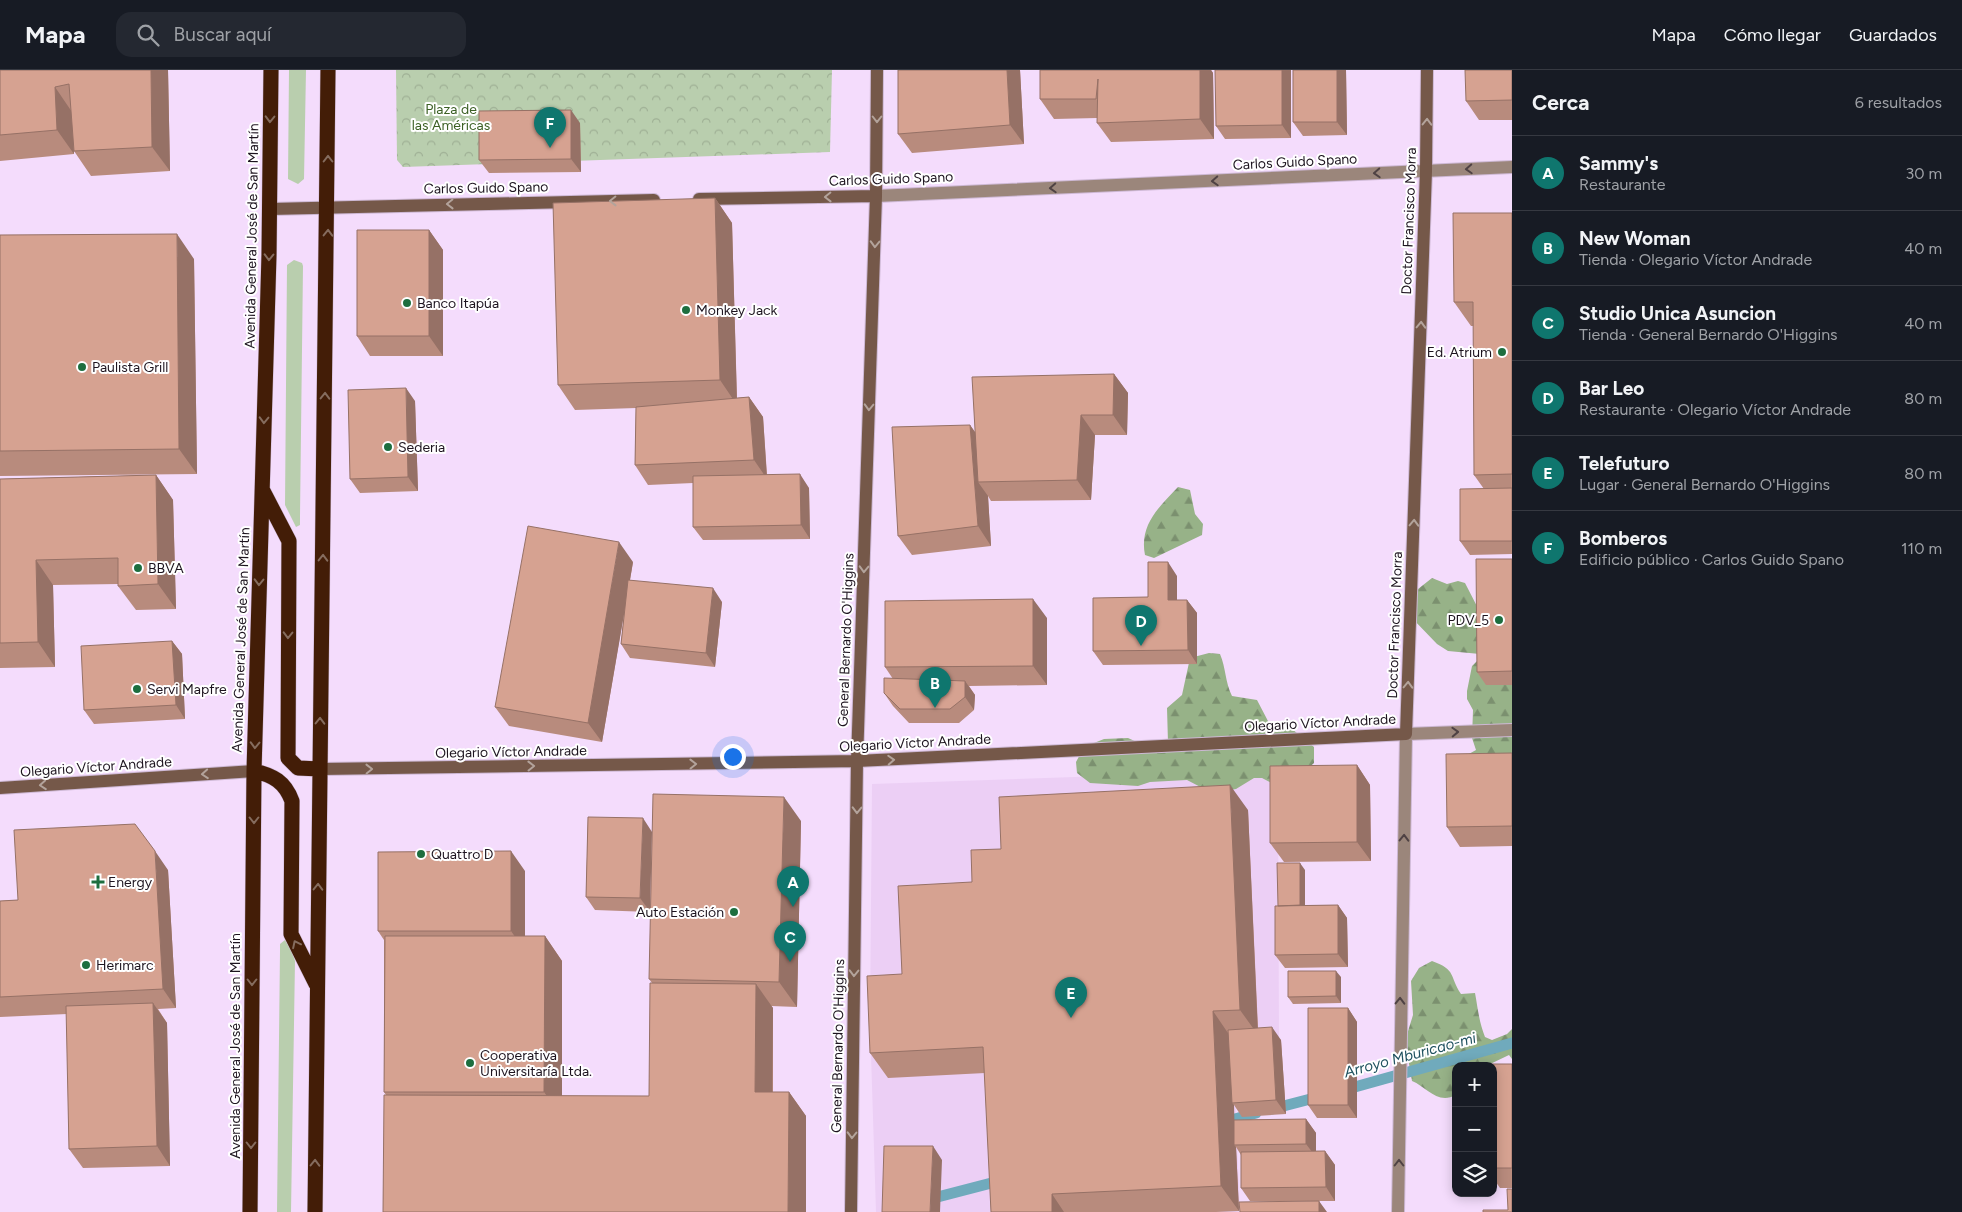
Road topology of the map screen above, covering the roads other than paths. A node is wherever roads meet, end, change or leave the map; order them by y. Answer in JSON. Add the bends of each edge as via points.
{"nodes":[{"id":1,"x":271,"y":70,"type":"edge"},
{"id":2,"x":328,"y":70,"type":"edge"},
{"id":3,"x":877,"y":70,"type":"edge"},
{"id":4,"x":1427,"y":70,"type":"edge"},
{"id":5,"x":1512,"y":167,"type":"edge"},
{"id":6,"x":1426,"y":171,"type":"junction"},
{"id":7,"x":876,"y":196,"type":"junction"},
{"id":8,"x":688,"y":199,"type":"edge"},
{"id":9,"x":669,"y":200,"type":"edge"},
{"id":10,"x":270,"y":208,"type":"junction"},
{"id":11,"x":328,"y":208,"type":"junction"},
{"id":12,"x":262,"y":488,"type":"junction"},
{"id":13,"x":1512,"y":730,"type":"edge"},
{"id":14,"x":1406,"y":734,"type":"junction"},
{"id":15,"x":857,"y":761,"type":"junction"},
{"id":16,"x":320,"y":769,"type":"junction"},
{"id":17,"x":254,"y":771,"type":"junction"},
{"id":18,"x":0,"y":788,"type":"edge"},
{"id":19,"x":317,"y":988,"type":"junction"},
{"id":20,"x":250,"y":1212,"type":"edge"},
{"id":21,"x":315,"y":1212,"type":"edge"},
{"id":22,"x":851,"y":1212,"type":"edge"},
{"id":23,"x":1398,"y":1212,"type":"edge"}],
"edges":[{"from":1,"to":10,"type":"highway","name":"Avenida General José de San Martín","one_way":true},
{"from":11,"to":2,"type":"highway","one_way":true},
{"from":3,"to":7,"type":"street","name":"General Bernardo O'Higgins","one_way":true},
{"from":6,"to":4,"type":"street","name":"Doctor Francisco Morra","one_way":true},
{"from":5,"to":6,"type":"street","name":"Carlos Guido Spano","one_way":true},
{"from":6,"to":7,"type":"street","name":"Carlos Guido Spano","one_way":true},
{"from":14,"to":6,"type":"street","name":"Doctor Francisco Morra","one_way":true},
{"from":7,"to":8,"type":"street","name":"Carlos Guido Spano","one_way":true},
{"from":7,"to":15,"type":"street","name":"General Bernardo O'Higgins","one_way":true},
{"from":9,"to":11,"type":"street","name":"Carlos Guido Spano","one_way":true},
{"from":10,"to":11,"type":"street","name":"Carlos Guido Spano"},
{"from":10,"to":12,"type":"highway","name":"Avenida General José de San Martín","one_way":true},
{"from":16,"to":11,"type":"highway","one_way":true},
{"from":12,"to":16,"type":"highway","one_way":true,"via":[[289,541],[288,758],[298,768]]},
{"from":12,"to":17,"type":"highway","name":"Avenida General José de San Martín","one_way":true},
{"from":14,"to":13,"type":"street","name":"Olegario Víctor Andrade","one_way":true},
{"from":15,"to":14,"type":"street","name":"Olegario Víctor Andrade","one_way":true},
{"from":23,"to":14,"type":"street","name":"Doctor Francisco Morra","one_way":true},
{"from":16,"to":15,"type":"street","name":"Olegario Víctor Andrade","one_way":true},
{"from":15,"to":22,"type":"street","name":"General Bernardo O'Higgins","one_way":true},
{"from":19,"to":16,"type":"highway","one_way":true},
{"from":17,"to":18,"type":"street","name":"Olegario Víctor Andrade","one_way":true},
{"from":19,"to":17,"type":"highway","one_way":true,"via":[[291,934],[292,801],[287,789],[274,777]]},
{"from":17,"to":20,"type":"highway","name":"Avenida General José de San Martín","one_way":true},
{"from":21,"to":19,"type":"highway","one_way":true}]}
